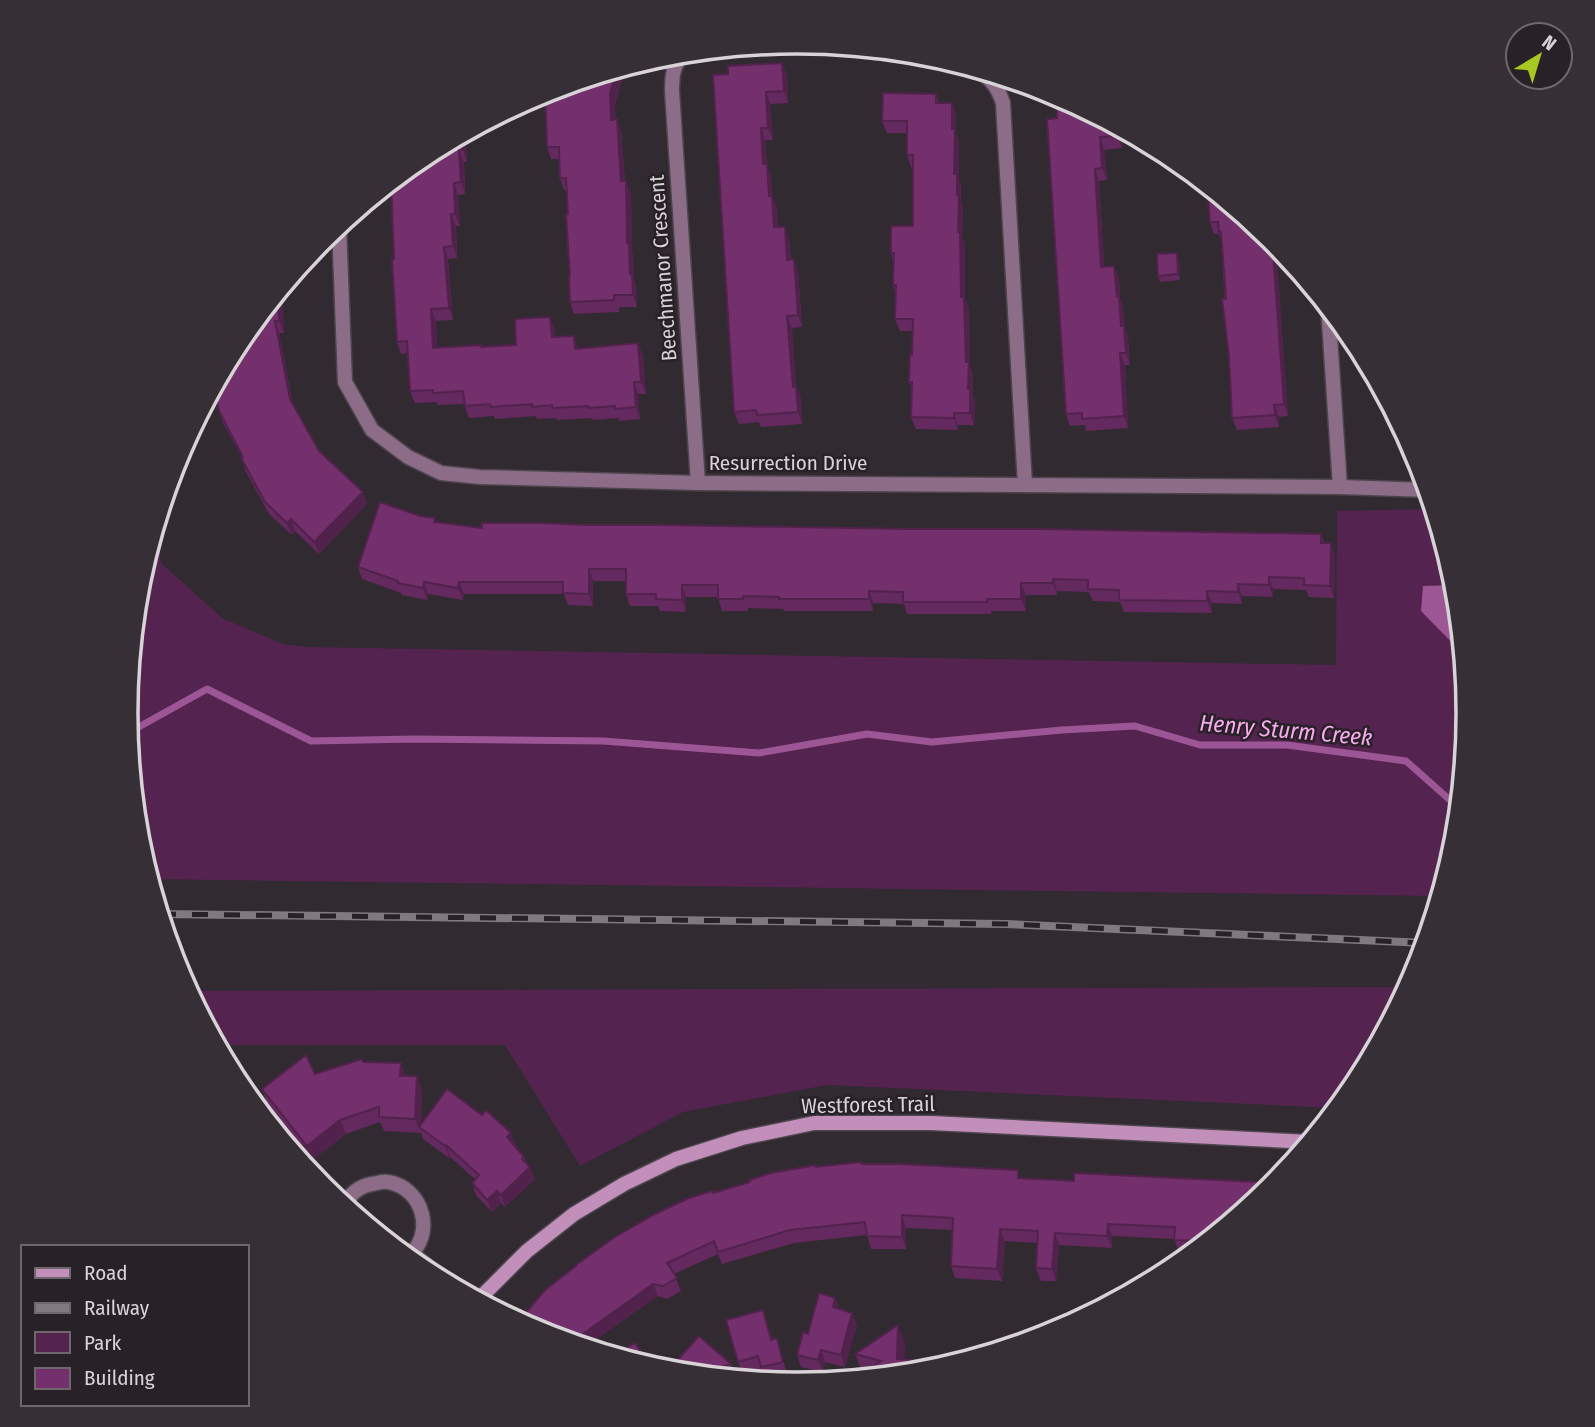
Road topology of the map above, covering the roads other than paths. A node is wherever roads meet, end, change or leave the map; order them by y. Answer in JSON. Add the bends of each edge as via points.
{"nodes":[{"id":1,"x":675,"y":66,"type":"edge"},
{"id":2,"x":995,"y":85,"type":"edge"},
{"id":3,"x":340,"y":239,"type":"edge"},
{"id":4,"x":1329,"y":323,"type":"edge"},
{"id":5,"x":698,"y":483,"type":"junction"},
{"id":6,"x":1025,"y":485,"type":"junction"},
{"id":7,"x":1340,"y":487,"type":"junction"},
{"id":8,"x":1417,"y":489,"type":"edge"},
{"id":9,"x":1299,"y":1141,"type":"edge"},
{"id":10,"x":349,"y":1196,"type":"edge"},
{"id":11,"x":413,"y":1249,"type":"edge"},
{"id":12,"x":485,"y":1293,"type":"edge"}],
"edges":[{"from":1,"to":5,"type":"street","name":"Beechmanor Crescent","via":[[672,91]]},
{"from":2,"to":6,"type":"street","via":[[1003,103]]},
{"from":3,"to":5,"type":"street","name":"Resurrection Drive","via":[[345,382],[372,430],[408,457],[441,473],[480,477]]},
{"from":4,"to":7,"type":"street"},
{"from":5,"to":6,"type":"street","name":"Resurrection Drive"},
{"from":6,"to":7,"type":"street","name":"Resurrection Drive"},
{"from":7,"to":8,"type":"street","name":"Resurrection Drive"},
{"from":9,"to":12,"type":"street","name":"Westforest Trail","via":[[931,1123],[814,1123],[715,1146],[614,1189],[527,1251]]},
{"from":10,"to":11,"type":"street","via":[[364,1185],[385,1181],[409,1191],[423,1213],[422,1237]]}]}
